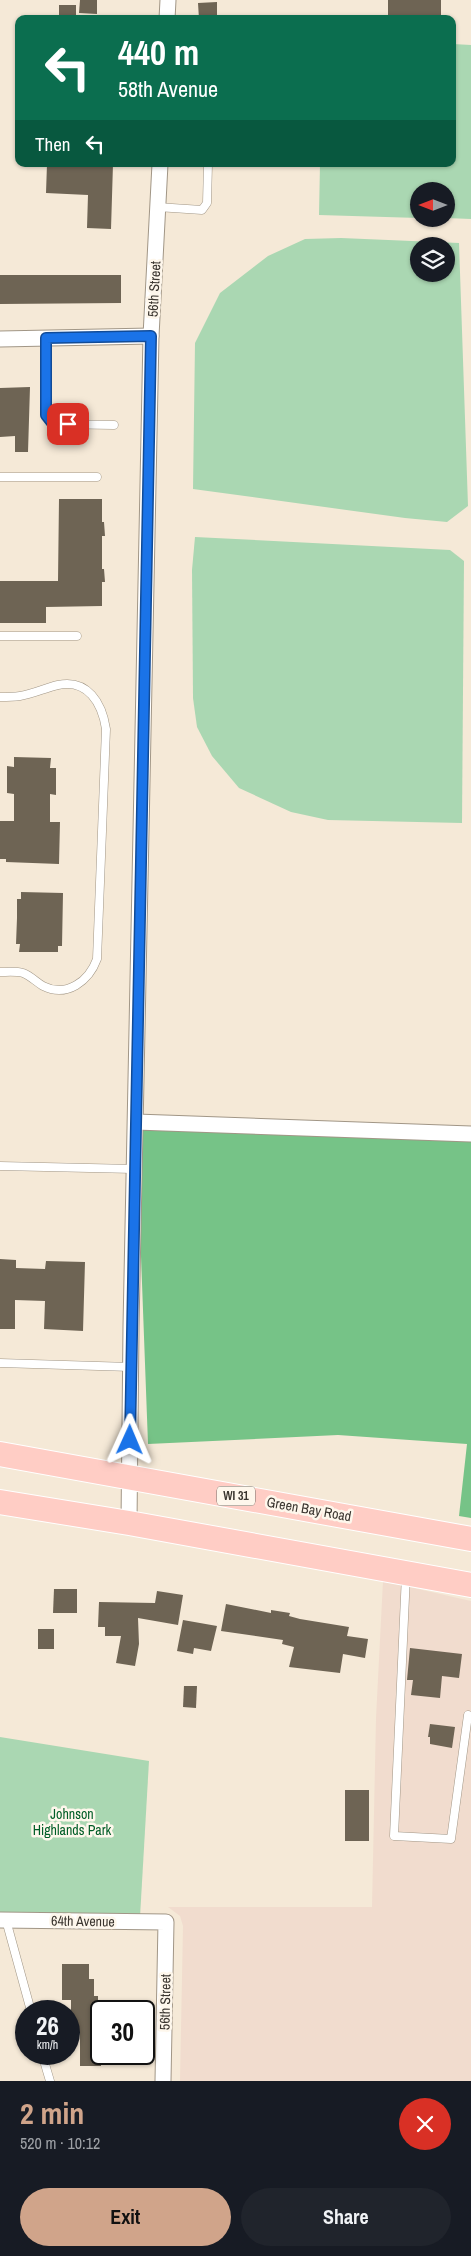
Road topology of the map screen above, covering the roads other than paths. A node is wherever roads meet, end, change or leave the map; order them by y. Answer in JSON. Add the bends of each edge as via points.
{"nodes":[{"id":1,"x":168,"y":0,"type":"edge"},
{"id":2,"x":167,"y":15,"type":"edge"},
{"id":3,"x":160,"y":167,"type":"edge"},
{"id":4,"x":208,"y":167,"type":"edge"},
{"id":5,"x":158,"y":207,"type":"junction"},
{"id":6,"x":151,"y":336,"type":"junction"},
{"id":7,"x":0,"y":338,"type":"edge"},
{"id":8,"x":46,"y":338,"type":"junction"},
{"id":9,"x":114,"y":425,"type":"dead end"},
{"id":10,"x":97,"y":476,"type":"dead end"},
{"id":11,"x":0,"y":477,"type":"edge"},
{"id":12,"x":0,"y":636,"type":"edge"},
{"id":13,"x":77,"y":636,"type":"dead end"},
{"id":14,"x":0,"y":697,"type":"edge"},
{"id":15,"x":0,"y":972,"type":"edge"},
{"id":16,"x":136,"y":1122,"type":"junction"},
{"id":17,"x":471,"y":1134,"type":"edge"},
{"id":18,"x":0,"y":1166,"type":"edge"},
{"id":19,"x":134,"y":1169,"type":"junction"},
{"id":20,"x":0,"y":1363,"type":"edge"},
{"id":21,"x":131,"y":1367,"type":"junction"},
{"id":22,"x":0,"y":1454,"type":"edge"},
{"id":23,"x":130,"y":1476,"type":"junction"},
{"id":24,"x":0,"y":1502,"type":"edge"},
{"id":25,"x":130,"y":1523,"type":"junction"},
{"id":26,"x":471,"y":1539,"type":"edge"},
{"id":27,"x":406,"y":1573,"type":"junction"},
{"id":28,"x":471,"y":1584,"type":"edge"},
{"id":29,"x":468,"y":1715,"type":"dead end"},
{"id":30,"x":3,"y":1920,"type":"edge"},
{"id":31,"x":166,"y":1922,"type":"joint"},
{"id":32,"x":28,"y":2000,"type":"edge"},
{"id":33,"x":45,"y":2065,"type":"edge"},
{"id":34,"x":50,"y":2081,"type":"edge"},
{"id":35,"x":163,"y":2081,"type":"edge"}],
"edges":[{"from":1,"to":2,"type":"street"},
{"from":3,"to":5,"type":"street","name":"56th Street"},
{"from":4,"to":5,"type":"lane","via":[[207,203],[202,210]]},
{"from":5,"to":6,"type":"street","name":"56th Street"},
{"from":6,"to":8,"type":"street"},
{"from":6,"to":16,"type":"street","name":"56th Street"},
{"from":7,"to":8,"type":"street"},
{"from":8,"to":9,"type":"lane","via":[[46,415],[53,424]]},
{"from":10,"to":11,"type":"lane"},
{"from":12,"to":13,"type":"lane"},
{"from":14,"to":15,"type":"lane","via":[[21,696],[60,684],[80,687],[88,691],[101,708],[106,742],[97,959],[94,968],[76,987],[60,990],[44,986],[23,973]]},
{"from":16,"to":17,"type":"street"},
{"from":16,"to":19,"type":"street","name":"56th Street"},
{"from":18,"to":19,"type":"lane"},
{"from":19,"to":21,"type":"street","name":"56th Street"},
{"from":20,"to":21,"type":"lane"},
{"from":21,"to":23,"type":"street","name":"56th Street"},
{"from":22,"to":23,"type":"main road","name":"Green Bay Road","number":"WI 31"},
{"from":23,"to":25,"type":"street","name":"56th Street"},
{"from":23,"to":26,"type":"main road","name":"Green Bay Road","number":"WI 31"},
{"from":24,"to":25,"type":"main road"},
{"from":25,"to":27,"type":"main road"},
{"from":27,"to":28,"type":"main road"},
{"from":27,"to":29,"type":"lane","via":[[394,1836],[451,1839]]},
{"from":30,"to":31,"type":"street","name":"64th Avenue"},
{"from":30,"to":32,"type":"lane"},
{"from":31,"to":35,"type":"street","name":"56th Street"},
{"from":33,"to":34,"type":"lane"}]}
